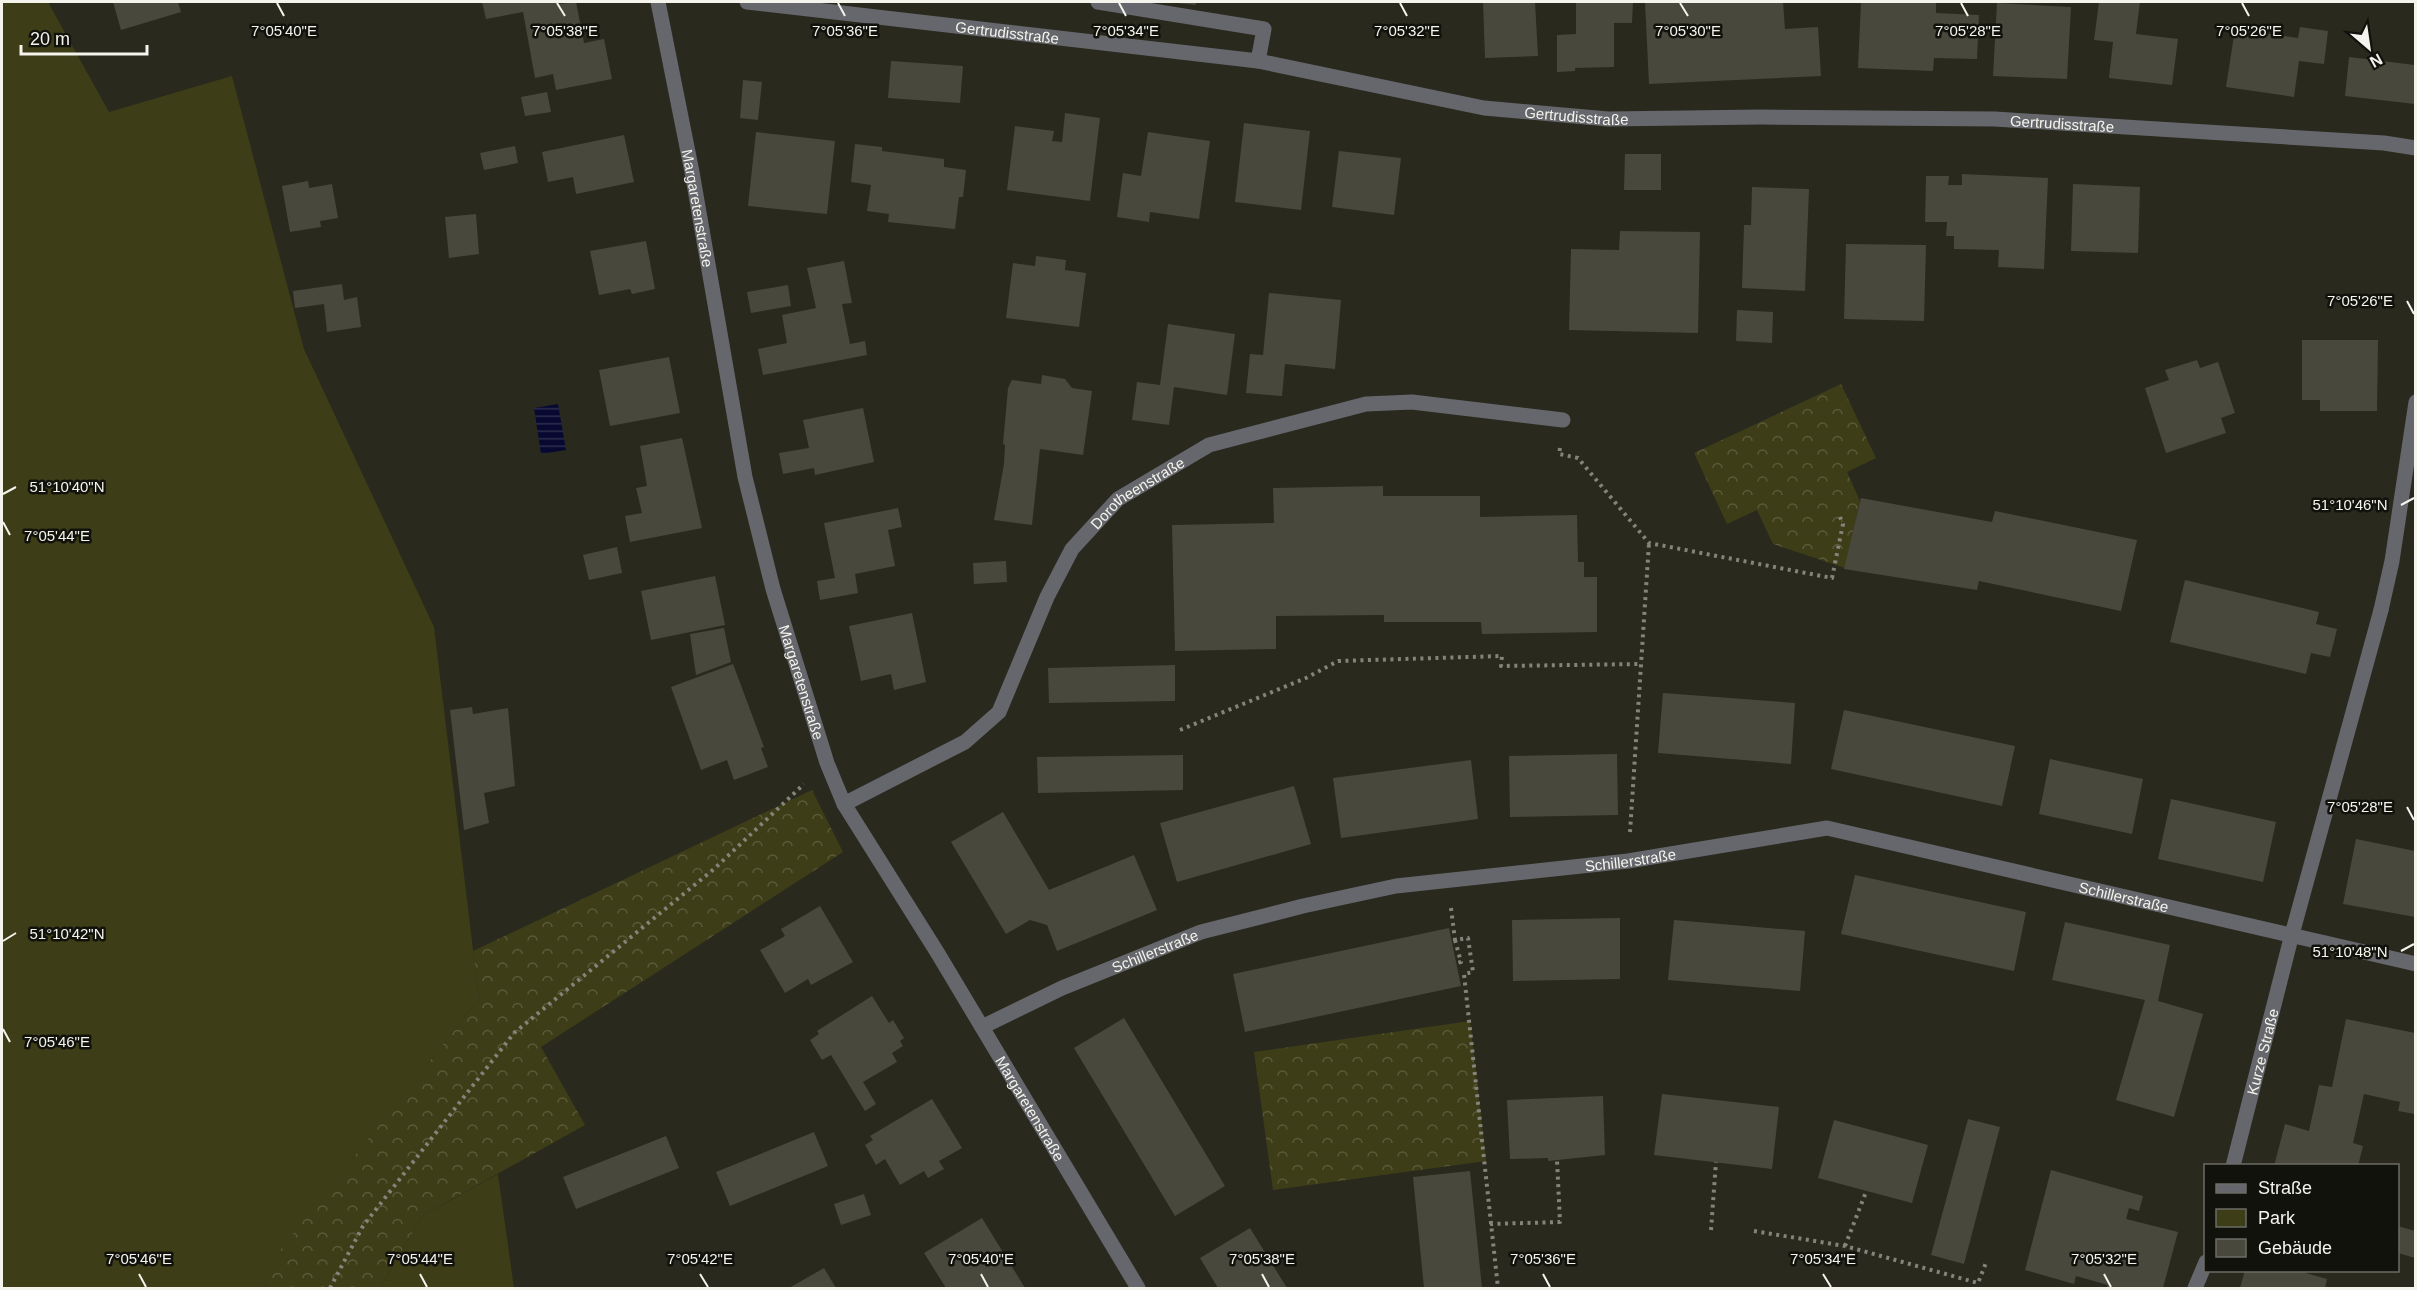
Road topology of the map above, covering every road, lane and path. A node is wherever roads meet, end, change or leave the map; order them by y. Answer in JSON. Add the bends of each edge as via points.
{"nodes":[{"id":1,"x":658,"y":2,"type":"edge"},
{"id":2,"x":747,"y":2,"type":"edge"},
{"id":3,"x":1098,"y":2,"type":"edge"},
{"id":4,"x":1258,"y":61,"type":"junction"},
{"id":5,"x":2415,"y":148,"type":"edge"},
{"id":6,"x":2415,"y":402,"type":"edge"},
{"id":7,"x":1563,"y":420,"type":"dead end"},
{"id":8,"x":1578,"y":458,"type":"dead end"},
{"id":9,"x":1840,"y":517,"type":"dead end"},
{"id":10,"x":1649,"y":543,"type":"junction"},
{"id":11,"x":1640,"y":664,"type":"junction"},
{"id":12,"x":1180,"y":729,"type":"dead end"},
{"id":13,"x":826,"y":763,"type":"junction"},
{"id":14,"x":844,"y":804,"type":"junction"},
{"id":15,"x":1628,"y":861,"type":"junction"},
{"id":16,"x":1448,"y":881,"type":"junction"},
{"id":17,"x":2291,"y":938,"type":"junction"},
{"id":18,"x":1455,"y":940,"type":"junction"},
{"id":19,"x":1457,"y":963,"type":"dead end"},
{"id":20,"x":2415,"y":964,"type":"edge"},
{"id":21,"x":982,"y":1027,"type":"junction"},
{"id":22,"x":1557,"y":1160,"type":"dead end"},
{"id":23,"x":1716,"y":1162,"type":"dead end"},
{"id":24,"x":2234,"y":1164,"type":"edge"},
{"id":25,"x":1866,"y":1192,"type":"dead end"},
{"id":26,"x":1490,"y":1224,"type":"junction"},
{"id":27,"x":1711,"y":1230,"type":"dead end"},
{"id":28,"x":1754,"y":1232,"type":"dead end"},
{"id":29,"x":1845,"y":1246,"type":"junction"},
{"id":30,"x":1987,"y":1260,"type":"dead end"},
{"id":31,"x":2204,"y":1265,"type":"edge"},
{"id":32,"x":330,"y":1288,"type":"edge"},
{"id":33,"x":1138,"y":1288,"type":"edge"},
{"id":34,"x":1498,"y":1288,"type":"edge"},
{"id":35,"x":2195,"y":1288,"type":"edge"}],
"edges":[{"from":1,"to":13,"type":"street","name":"Margaretenstraße","via":[[745,477],[773,589]]},
{"from":2,"to":4,"type":"street","name":"Gertrudisstraße"},
{"from":3,"to":4,"type":"street","via":[[1264,29]]},
{"from":4,"to":5,"type":"street","name":"Gertrudisstraße","via":[[1484,108],[1608,119],[1995,119]]},
{"from":6,"to":17,"type":"street","via":[[2381,610]]},
{"from":7,"to":14,"type":"street","name":"Dorotheenstraße","via":[[1412,402],[1366,404],[1209,445],[1118,499],[1072,549],[1047,597],[999,712],[965,742]]},
{"from":8,"to":10,"type":"path"},
{"from":9,"to":10,"type":"path","via":[[1843,524],[1832,578]]},
{"from":10,"to":11,"type":"path"},
{"from":11,"to":12,"type":"path","via":[[1501,666],[1502,656],[1338,661]]},
{"from":11,"to":15,"type":"path"},
{"from":13,"to":14,"type":"street","name":"Margaretenstraße"},
{"from":13,"to":32,"type":"path","via":[[714,869],[514,1033],[363,1226]]},
{"from":14,"to":21,"type":"street","name":"Margaretenstraße"},
{"from":15,"to":16,"type":"street","name":"Schillerstraße"},
{"from":15,"to":17,"type":"street","name":"Schillerstraße","via":[[1827,828]]},
{"from":16,"to":18,"type":"path"},
{"from":16,"to":21,"type":"street","name":"Schillerstraße","via":[[1396,886],[1201,933],[1062,988]]},
{"from":17,"to":20,"type":"street","name":"Schillerstraße"},
{"from":17,"to":24,"type":"street","name":"Kurze Straße"},
{"from":18,"to":19,"type":"path","via":[[1461,962]]},
{"from":18,"to":26,"type":"path","via":[[1468,938],[1473,972],[1464,974]]},
{"from":21,"to":33,"type":"street","name":"Margaretenstraße"},
{"from":22,"to":26,"type":"path","via":[[1560,1222]]},
{"from":23,"to":27,"type":"path"},
{"from":25,"to":29,"type":"path"},
{"from":26,"to":34,"type":"path"},
{"from":28,"to":29,"type":"path"},
{"from":29,"to":30,"type":"path","via":[[1978,1283]]},
{"from":31,"to":35,"type":"street"}]}
